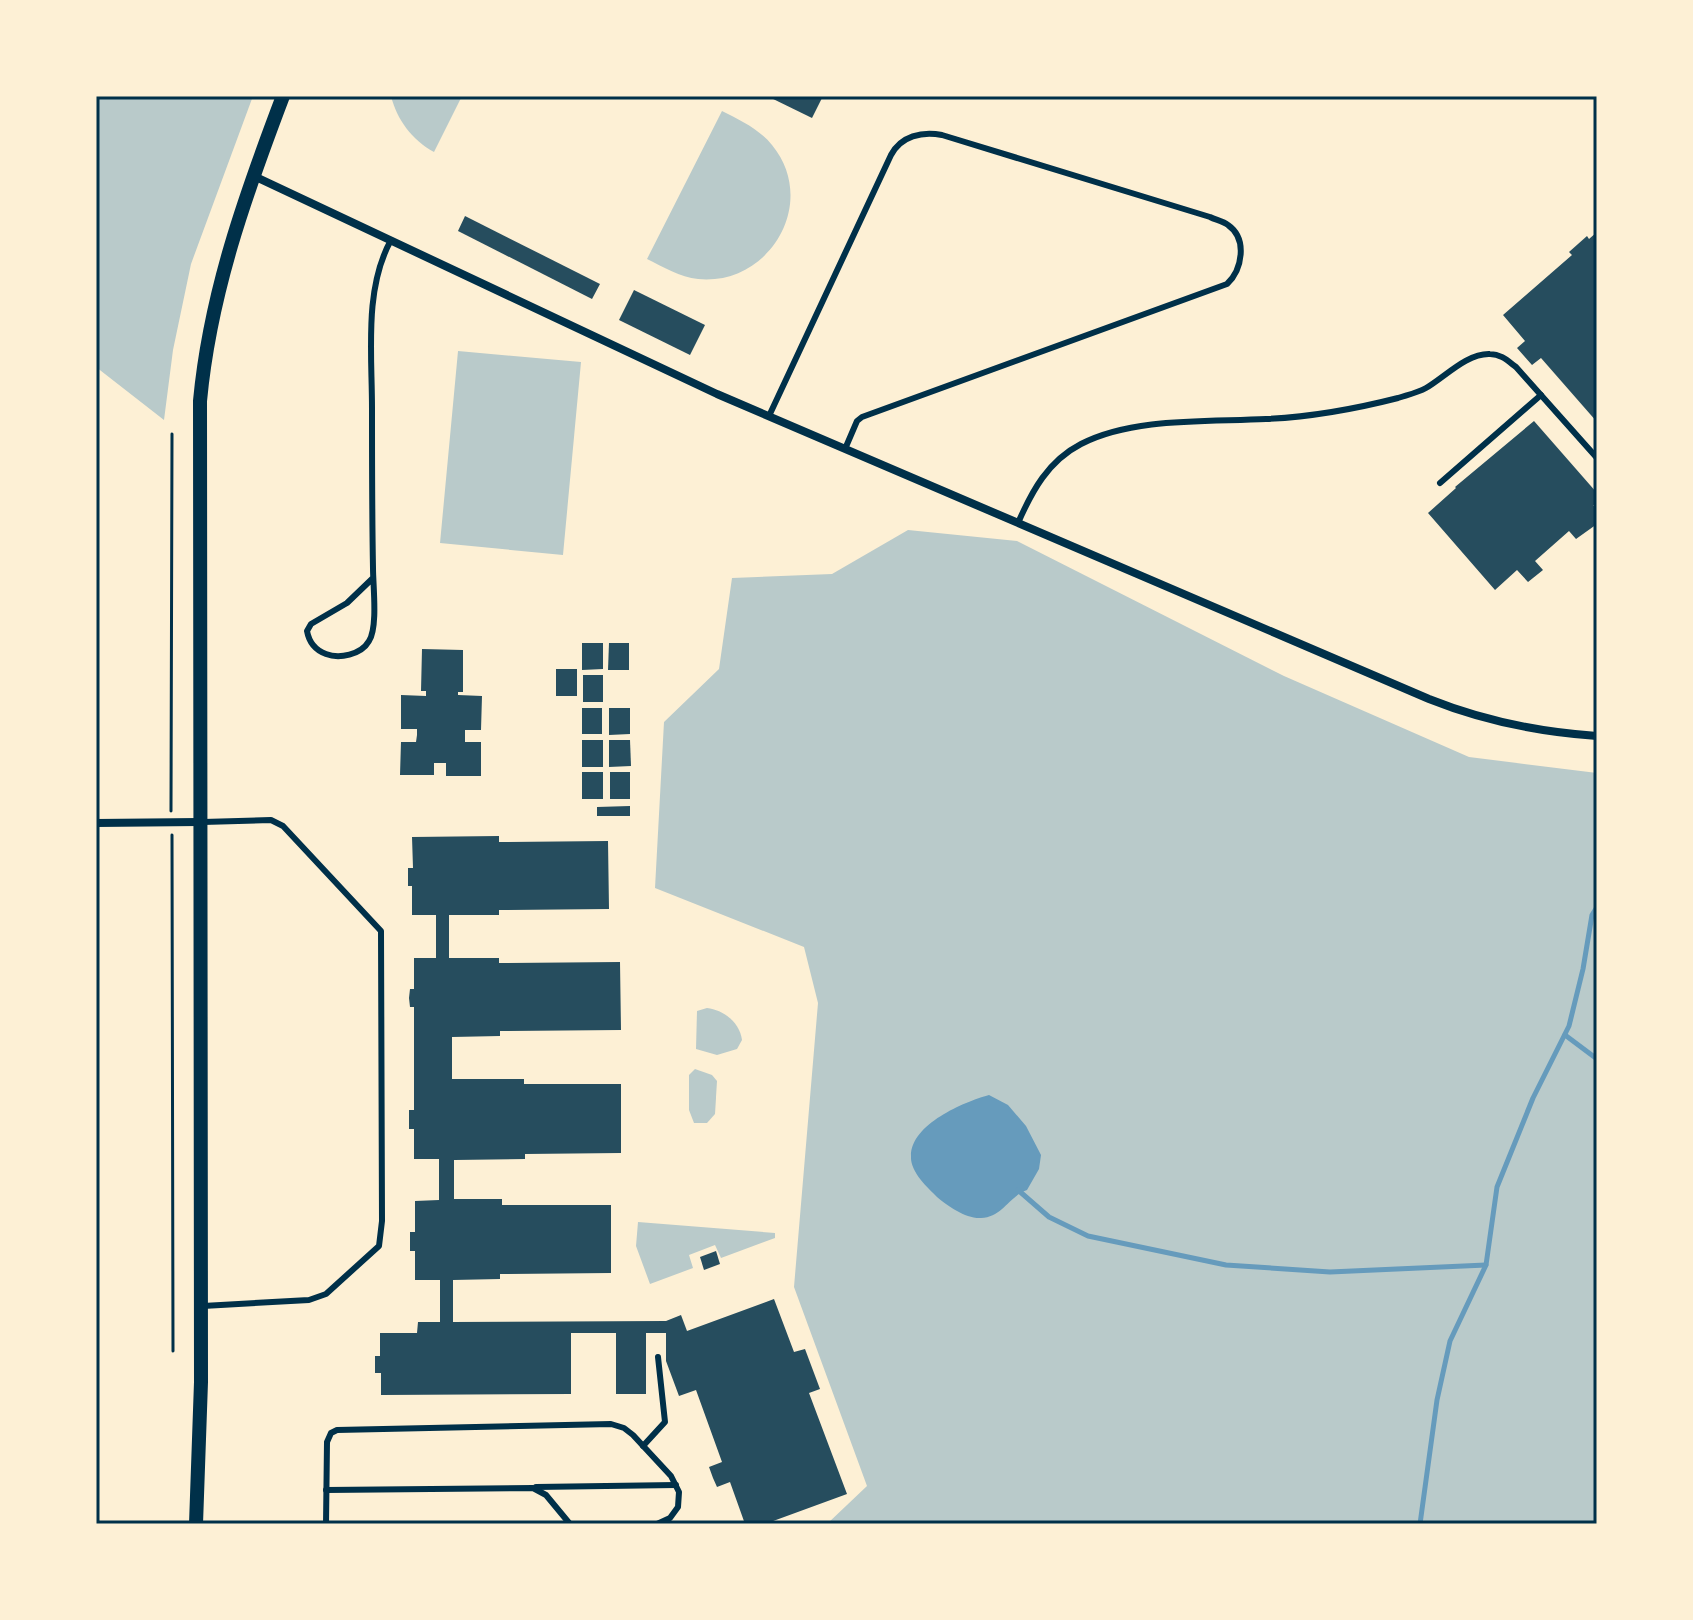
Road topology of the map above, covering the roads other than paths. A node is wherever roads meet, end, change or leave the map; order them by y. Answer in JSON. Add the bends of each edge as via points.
{"nodes":[{"id":1,"x":283,"y":96,"type":"edge"},
{"id":2,"x":254,"y":176,"type":"junction"},
{"id":3,"x":391,"y":240,"type":"junction"},
{"id":4,"x":1541,"y":395,"type":"junction"},
{"id":5,"x":769,"y":416,"type":"junction"},
{"id":6,"x":845,"y":449,"type":"junction"},
{"id":7,"x":1597,"y":458,"type":"edge"},
{"id":8,"x":1440,"y":483,"type":"dead end"},
{"id":9,"x":1018,"y":523,"type":"junction"},
{"id":10,"x":373,"y":578,"type":"junction"},
{"id":11,"x":1597,"y":736,"type":"edge"},
{"id":12,"x":199,"y":822,"type":"junction"},
{"id":13,"x":96,"y":823,"type":"edge"},
{"id":14,"x":201,"y":1306,"type":"junction"},
{"id":15,"x":658,"y":1357,"type":"dead end"},
{"id":16,"x":643,"y":1446,"type":"junction"},
{"id":17,"x":676,"y":1485,"type":"junction"},
{"id":18,"x":524,"y":1487,"type":"junction"},
{"id":19,"x":326,"y":1490,"type":"junction"},
{"id":20,"x":196,"y":1524,"type":"edge"},
{"id":21,"x":326,"y":1524,"type":"edge"},
{"id":22,"x":570,"y":1524,"type":"edge"},
{"id":23,"x":657,"y":1524,"type":"edge"}],
"edges":[{"from":1,"to":2,"type":"street"},
{"from":2,"to":3,"type":"street"},
{"from":2,"to":12,"type":"street","via":[[217,291],[201,392]]},
{"from":3,"to":5,"type":"street"},
{"from":3,"to":10,"type":"lane","via":[[375,287]]},
{"from":4,"to":7,"type":"lane"},
{"from":4,"to":8,"type":"lane"},
{"from":4,"to":9,"type":"lane","via":[[1508,360],[1486,354],[1425,389],[1360,407],[1117,431],[1081,444],[1058,461],[1034,488]]},
{"from":5,"to":6,"type":"street"},
{"from":5,"to":6,"type":"lane","via":[[891,155],[905,139],[942,135],[1210,217],[1234,231],[1240,245],[1239,269],[1222,287],[862,417]]},
{"from":6,"to":9,"type":"street"},
{"from":9,"to":11,"type":"street","via":[[1464,713],[1530,730]]},
{"from":10,"to":10,"type":"lane","via":[[368,645],[338,657],[314,647],[307,631],[311,624],[347,603]]},
{"from":12,"to":13,"type":"street"},
{"from":12,"to":14,"type":"street"},
{"from":12,"to":14,"type":"lane","via":[[271,820],[283,826],[382,936],[379,1246],[316,1299]]},
{"from":14,"to":20,"type":"street"},
{"from":15,"to":16,"type":"lane","via":[[665,1422]]},
{"from":16,"to":17,"type":"lane"},
{"from":16,"to":19,"type":"lane","via":[[624,1428],[611,1424],[344,1428],[328,1437]]},
{"from":17,"to":18,"type":"lane"},
{"from":17,"to":23,"type":"lane","via":[[678,1507]]},
{"from":18,"to":19,"type":"lane"},
{"from":18,"to":22,"type":"lane","via":[[541,1491]]},
{"from":19,"to":21,"type":"lane"}]}
